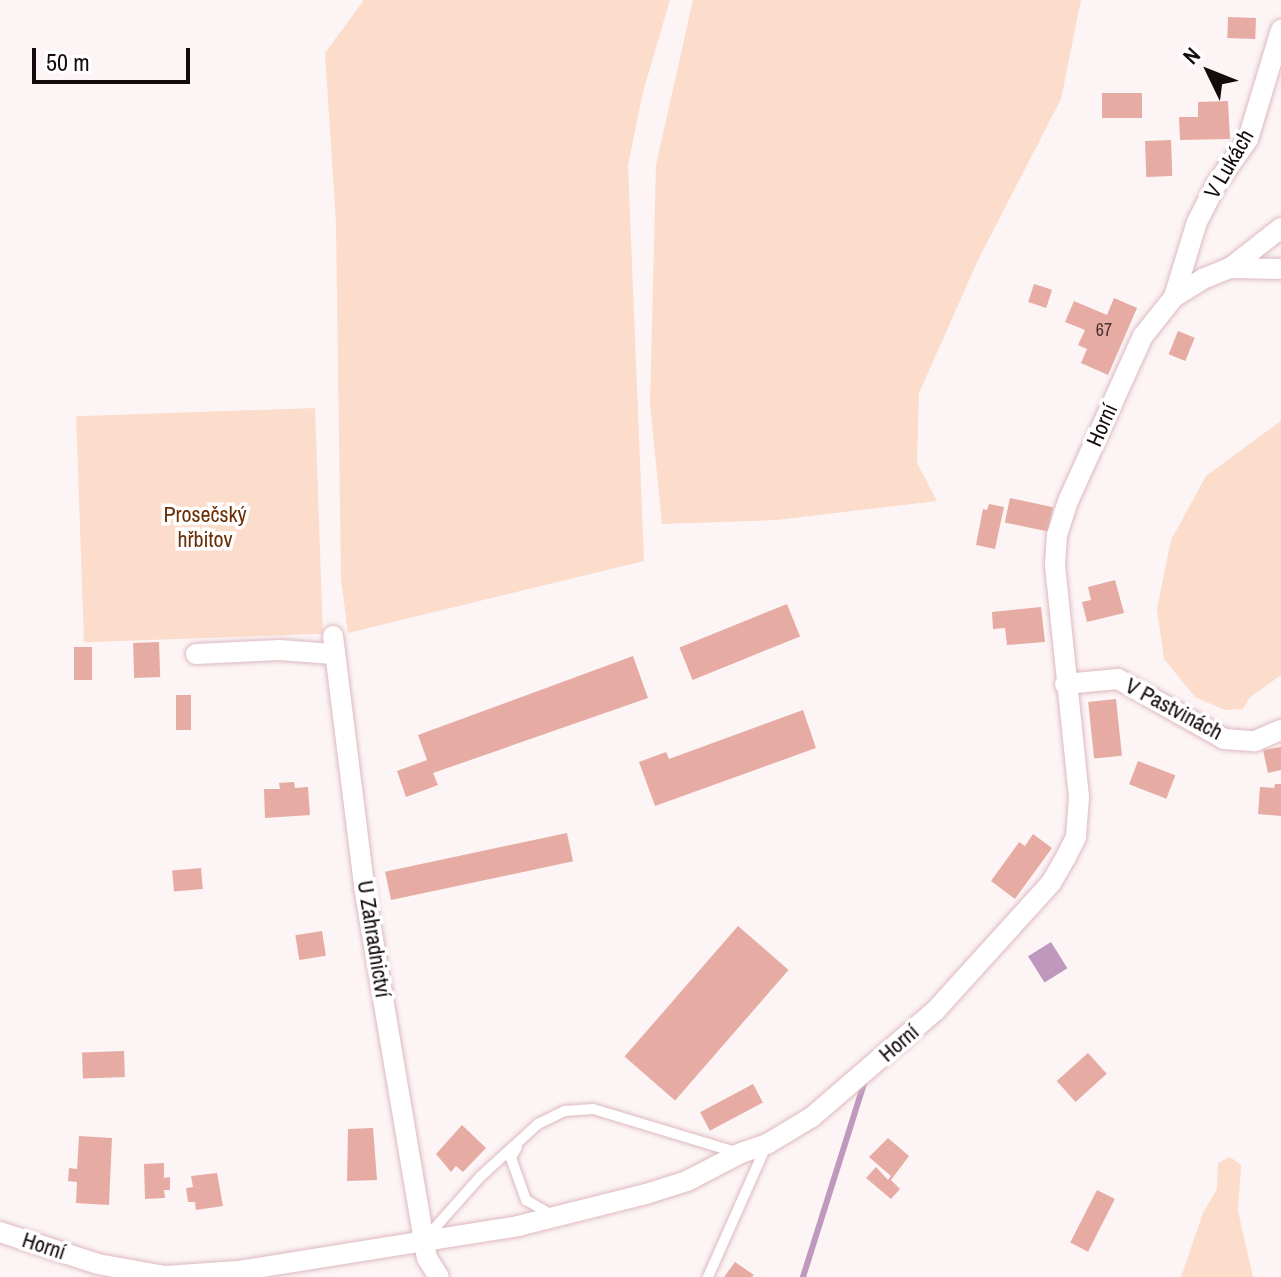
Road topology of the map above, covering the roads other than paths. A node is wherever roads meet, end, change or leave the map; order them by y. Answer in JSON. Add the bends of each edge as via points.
{"nodes":[{"id":1,"x":1281,"y":30,"type":"edge"},
{"id":2,"x":1281,"y":228,"type":"edge"},
{"id":3,"x":1230,"y":268,"type":"junction"},
{"id":4,"x":1281,"y":269,"type":"edge"},
{"id":5,"x":1174,"y":297,"type":"junction"},
{"id":6,"x":196,"y":654,"type":"dead end"},
{"id":7,"x":1065,"y":684,"type":"junction"},
{"id":8,"x":1281,"y":730,"type":"edge"},
{"id":9,"x":522,"y":1139,"type":"junction"},
{"id":10,"x":767,"y":1144,"type":"junction"},
{"id":11,"x":741,"y":1153,"type":"junction"},
{"id":12,"x":557,"y":1217,"type":"junction"},
{"id":13,"x":0,"y":1232,"type":"edge"},
{"id":14,"x":425,"y":1240,"type":"junction"},
{"id":15,"x":92,"y":1271,"type":"edge"},
{"id":16,"x":237,"y":1274,"type":"edge"},
{"id":17,"x":164,"y":1276,"type":"edge"},
{"id":18,"x":439,"y":1277,"type":"edge"},
{"id":19,"x":708,"y":1277,"type":"edge"}],
"edges":[{"from":1,"to":5,"type":"street","name":"V Lukách","via":[[1248,139],[1197,222]]},
{"from":2,"to":3,"type":"street"},
{"from":3,"to":4,"type":"street","name":"Horní"},
{"from":3,"to":5,"type":"street","name":"Horní"},
{"from":5,"to":7,"type":"street","name":"Horní","via":[[1143,336],[1057,535]]},
{"from":6,"to":14,"type":"street","name":"U Zahradnictví","via":[[333,645],[364,886]]},
{"from":7,"to":8,"type":"street","name":"V Pastvinách","via":[[1118,679],[1224,739],[1255,741]]},
{"from":7,"to":10,"type":"street","name":"Horní","via":[[1079,818],[1076,837],[1051,883],[935,1011],[812,1117]]},
{"from":9,"to":11,"type":"lane","via":[[565,1111],[593,1109]]},
{"from":9,"to":12,"type":"lane","via":[[511,1158],[526,1200]]},
{"from":9,"to":14,"type":"lane"},
{"from":10,"to":11,"type":"street","name":"Horní"},
{"from":10,"to":19,"type":"lane"},
{"from":11,"to":12,"type":"street","name":"Horní","via":[[687,1181]]},
{"from":12,"to":14,"type":"street","name":"Horní"},
{"from":13,"to":15,"type":"street","name":"Horní"},
{"from":14,"to":16,"type":"street","name":"Horní"},
{"from":14,"to":18,"type":"street","name":"U Zahradnictví","via":[[427,1258]]},
{"from":15,"to":17,"type":"street","name":"Horní"},
{"from":16,"to":17,"type":"street","name":"Horní"}]}
